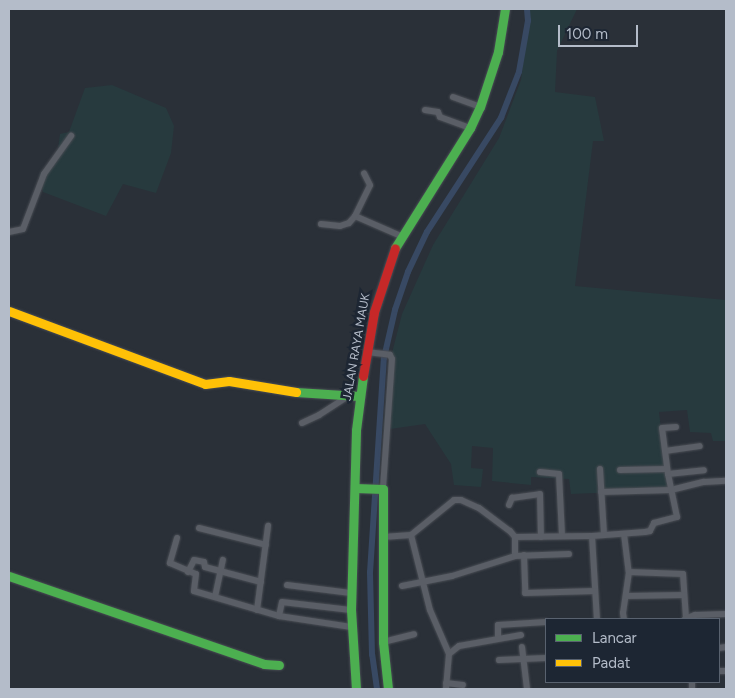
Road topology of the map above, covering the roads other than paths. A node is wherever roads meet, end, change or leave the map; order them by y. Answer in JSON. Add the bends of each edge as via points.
{"nodes":[{"id":1,"x":505,"y":9,"type":"edge"},
{"id":2,"x":452,"y":98,"type":"dead end"},
{"id":3,"x":480,"y":107,"type":"junction"},
{"id":4,"x":425,"y":110,"type":"dead end"},
{"id":5,"x":470,"y":128,"type":"junction"},
{"id":6,"x":71,"y":136,"type":"dead end"},
{"id":7,"x":364,"y":173,"type":"dead end"},
{"id":8,"x":355,"y":216,"type":"junction"},
{"id":9,"x":321,"y":224,"type":"dead end"},
{"id":10,"x":9,"y":232,"type":"edge"},
{"id":11,"x":401,"y":236,"type":"junction"},
{"id":12,"x":9,"y":311,"type":"edge"},
{"id":13,"x":369,"y":353,"type":"junction"},
{"id":14,"x":348,"y":396,"type":"junction"},
{"id":15,"x":359,"y":396,"type":"junction"},
{"id":16,"x":302,"y":422,"type":"dead end"},
{"id":17,"x":676,"y":427,"type":"dead end"},
{"id":18,"x":700,"y":446,"type":"dead end"},
{"id":19,"x":665,"y":451,"type":"junction"},
{"id":20,"x":600,"y":469,"type":"dead end"},
{"id":21,"x":620,"y":470,"type":"dead end"},
{"id":22,"x":704,"y":470,"type":"dead end"},
{"id":23,"x":667,"y":471,"type":"junction"},
{"id":24,"x":540,"y":472,"type":"dead end"},
{"id":25,"x":726,"y":481,"type":"edge"},
{"id":26,"x":358,"y":488,"type":"junction"},
{"id":27,"x":381,"y":489,"type":"junction"},
{"id":28,"x":671,"y":490,"type":"junction"},
{"id":29,"x":601,"y":492,"type":"junction"},
{"id":30,"x":509,"y":505,"type":"dead end"},
{"id":31,"x":268,"y":526,"type":"dead end"},
{"id":32,"x":199,"y":528,"type":"dead end"},
{"id":33,"x":624,"y":534,"type":"junction"},
{"id":34,"x":411,"y":535,"type":"junction"},
{"id":35,"x":604,"y":535,"type":"junction"},
{"id":36,"x":383,"y":536,"type":"junction"},
{"id":37,"x":562,"y":536,"type":"junction"},
{"id":38,"x":592,"y":536,"type":"junction"},
{"id":39,"x":515,"y":537,"type":"junction"},
{"id":40,"x":541,"y":537,"type":"junction"},
{"id":41,"x":177,"y":538,"type":"dead end"},
{"id":42,"x":266,"y":545,"type":"junction"},
{"id":43,"x":569,"y":554,"type":"dead end"},
{"id":44,"x":524,"y":555,"type":"junction"},
{"id":45,"x":515,"y":556,"type":"junction"},
{"id":46,"x":223,"y":560,"type":"dead end"},
{"id":47,"x":221,"y":571,"type":"junction"},
{"id":48,"x":188,"y":572,"type":"junction"},
{"id":49,"x":629,"y":572,"type":"junction"},
{"id":50,"x":9,"y":576,"type":"edge"},
{"id":51,"x":261,"y":582,"type":"junction"},
{"id":52,"x":421,"y":582,"type":"junction"},
{"id":53,"x":288,"y":584,"type":"dead end"},
{"id":54,"x":402,"y":586,"type":"dead end"},
{"id":55,"x":596,"y":591,"type":"junction"},
{"id":56,"x":351,"y":593,"type":"junction"},
{"id":57,"x":684,"y":595,"type":"junction"},
{"id":58,"x":626,"y":596,"type":"junction"},
{"id":59,"x":215,"y":597,"type":"junction"},
{"id":60,"x":257,"y":610,"type":"junction"},
{"id":61,"x":351,"y":610,"type":"junction"},
{"id":62,"x":726,"y":614,"type":"edge"},
{"id":63,"x":279,"y":616,"type":"junction"},
{"id":64,"x":597,"y":618,"type":"edge"},
{"id":65,"x":624,"y":618,"type":"edge"},
{"id":66,"x":685,"y":618,"type":"edge"},
{"id":67,"x":545,"y":622,"type":"edge"},
{"id":68,"x":351,"y":627,"type":"junction"},
{"id":69,"x":414,"y":634,"type":"dead end"},
{"id":70,"x":521,"y":634,"type":"dead end"},
{"id":71,"x":498,"y":638,"type":"junction"},
{"id":72,"x":383,"y":642,"type":"junction"},
{"id":73,"x":522,"y":646,"type":"dead end"},
{"id":74,"x":448,"y":654,"type":"junction"},
{"id":75,"x":545,"y":658,"type":"edge"},
{"id":76,"x":499,"y":660,"type":"dead end"},
{"id":77,"x":524,"y":660,"type":"junction"},
{"id":78,"x":279,"y":665,"type":"dead end"},
{"id":79,"x":463,"y":685,"type":"dead end"},
{"id":80,"x":446,"y":686,"type":"edge"},
{"id":81,"x":356,"y":689,"type":"edge"},
{"id":82,"x":388,"y":689,"type":"edge"},
{"id":83,"x":527,"y":689,"type":"edge"}],
"edges":[{"from":1,"to":3,"type":"street","name":"JALAN RAYA MAUK","via":[[498,52]]},
{"from":2,"to":3,"type":"street"},
{"from":3,"to":5,"type":"street","name":"JALAN RAYA MAUK"},
{"from":4,"to":5,"type":"street","via":[[438,112],[440,117]]},
{"from":5,"to":11,"type":"street","name":"JALAN RAYA MAUK"},
{"from":6,"to":10,"type":"street","via":[[44,174],[23,228]]},
{"from":7,"to":8,"type":"street","via":[[370,183]]},
{"from":8,"to":9,"type":"street","via":[[340,226]]},
{"from":8,"to":11,"type":"street"},
{"from":11,"to":13,"type":"street","name":"JALAN RAYA MAUK","via":[[383,278],[374,312]]},
{"from":12,"to":14,"type":"street","via":[[205,384],[229,381],[287,391]]},
{"from":13,"to":15,"type":"street","name":"JALAN RAYA MAUK"},
{"from":13,"to":27,"type":"street","via":[[388,355],[392,359]]},
{"from":14,"to":15,"type":"street"},
{"from":14,"to":16,"type":"street"},
{"from":15,"to":26,"type":"street","name":"JALAN RAYA MAUK"},
{"from":17,"to":19,"type":"street","via":[[662,428]]},
{"from":18,"to":19,"type":"street"},
{"from":19,"to":23,"type":"street"},
{"from":20,"to":29,"type":"street"},
{"from":21,"to":23,"type":"street"},
{"from":22,"to":23,"type":"street"},
{"from":23,"to":28,"type":"street"},
{"from":24,"to":37,"type":"street","via":[[559,474]]},
{"from":25,"to":28,"type":"street","via":[[704,482]]},
{"from":26,"to":27,"type":"street"},
{"from":26,"to":56,"type":"street","name":"JALAN RAYA MAUK"},
{"from":27,"to":36,"type":"street"},
{"from":28,"to":29,"type":"street"},
{"from":28,"to":33,"type":"street","via":[[678,517],[654,523],[648,532]]},
{"from":29,"to":35,"type":"street"},
{"from":30,"to":40,"type":"street","via":[[512,498],[540,494]]},
{"from":31,"to":42,"type":"street"},
{"from":32,"to":42,"type":"street"},
{"from":33,"to":35,"type":"street"},
{"from":33,"to":49,"type":"street"},
{"from":34,"to":36,"type":"street"},
{"from":34,"to":39,"type":"street","via":[[457,500],[479,508]]},
{"from":34,"to":52,"type":"street"},
{"from":35,"to":38,"type":"street"},
{"from":36,"to":72,"type":"street"},
{"from":37,"to":38,"type":"street"},
{"from":37,"to":40,"type":"street"},
{"from":38,"to":55,"type":"street"},
{"from":39,"to":40,"type":"street"},
{"from":39,"to":45,"type":"street"},
{"from":41,"to":48,"type":"street","via":[[170,563]]},
{"from":42,"to":51,"type":"street"},
{"from":43,"to":44,"type":"street"},
{"from":44,"to":45,"type":"street"},
{"from":44,"to":55,"type":"street","via":[[525,592]]},
{"from":45,"to":52,"type":"street"},
{"from":46,"to":47,"type":"street"},
{"from":47,"to":48,"type":"street","via":[[194,560]]},
{"from":47,"to":51,"type":"street"},
{"from":47,"to":59,"type":"street"},
{"from":48,"to":59,"type":"street","via":[[196,575],[194,591]]},
{"from":49,"to":57,"type":"street","via":[[682,573]]},
{"from":49,"to":58,"type":"street"},
{"from":50,"to":78,"type":"street","via":[[264,664]]},
{"from":51,"to":60,"type":"street"},
{"from":52,"to":54,"type":"street"},
{"from":52,"to":74,"type":"street"},
{"from":53,"to":56,"type":"street"},
{"from":55,"to":64,"type":"street"},
{"from":56,"to":61,"type":"street","name":"JALAN RAYA MAUK"},
{"from":57,"to":58,"type":"street"},
{"from":57,"to":66,"type":"street"},
{"from":58,"to":65,"type":"street"},
{"from":59,"to":60,"type":"street"},
{"from":60,"to":63,"type":"street"},
{"from":61,"to":63,"type":"street","via":[[282,602]]},
{"from":61,"to":68,"type":"street","name":"JALAN RAYA MAUK"},
{"from":62,"to":66,"type":"street"},
{"from":63,"to":68,"type":"street"},
{"from":67,"to":71,"type":"street","via":[[498,625]]},
{"from":68,"to":81,"type":"street","name":"JALAN RAYA MAUK"},
{"from":69,"to":72,"type":"street"},
{"from":70,"to":71,"type":"street"},
{"from":71,"to":74,"type":"street","via":[[459,646]]},
{"from":72,"to":82,"type":"street"},
{"from":73,"to":77,"type":"street"},
{"from":74,"to":80,"type":"street"},
{"from":75,"to":77,"type":"street"},
{"from":76,"to":77,"type":"street"},
{"from":77,"to":83,"type":"street"},
{"from":79,"to":80,"type":"street"}]}
